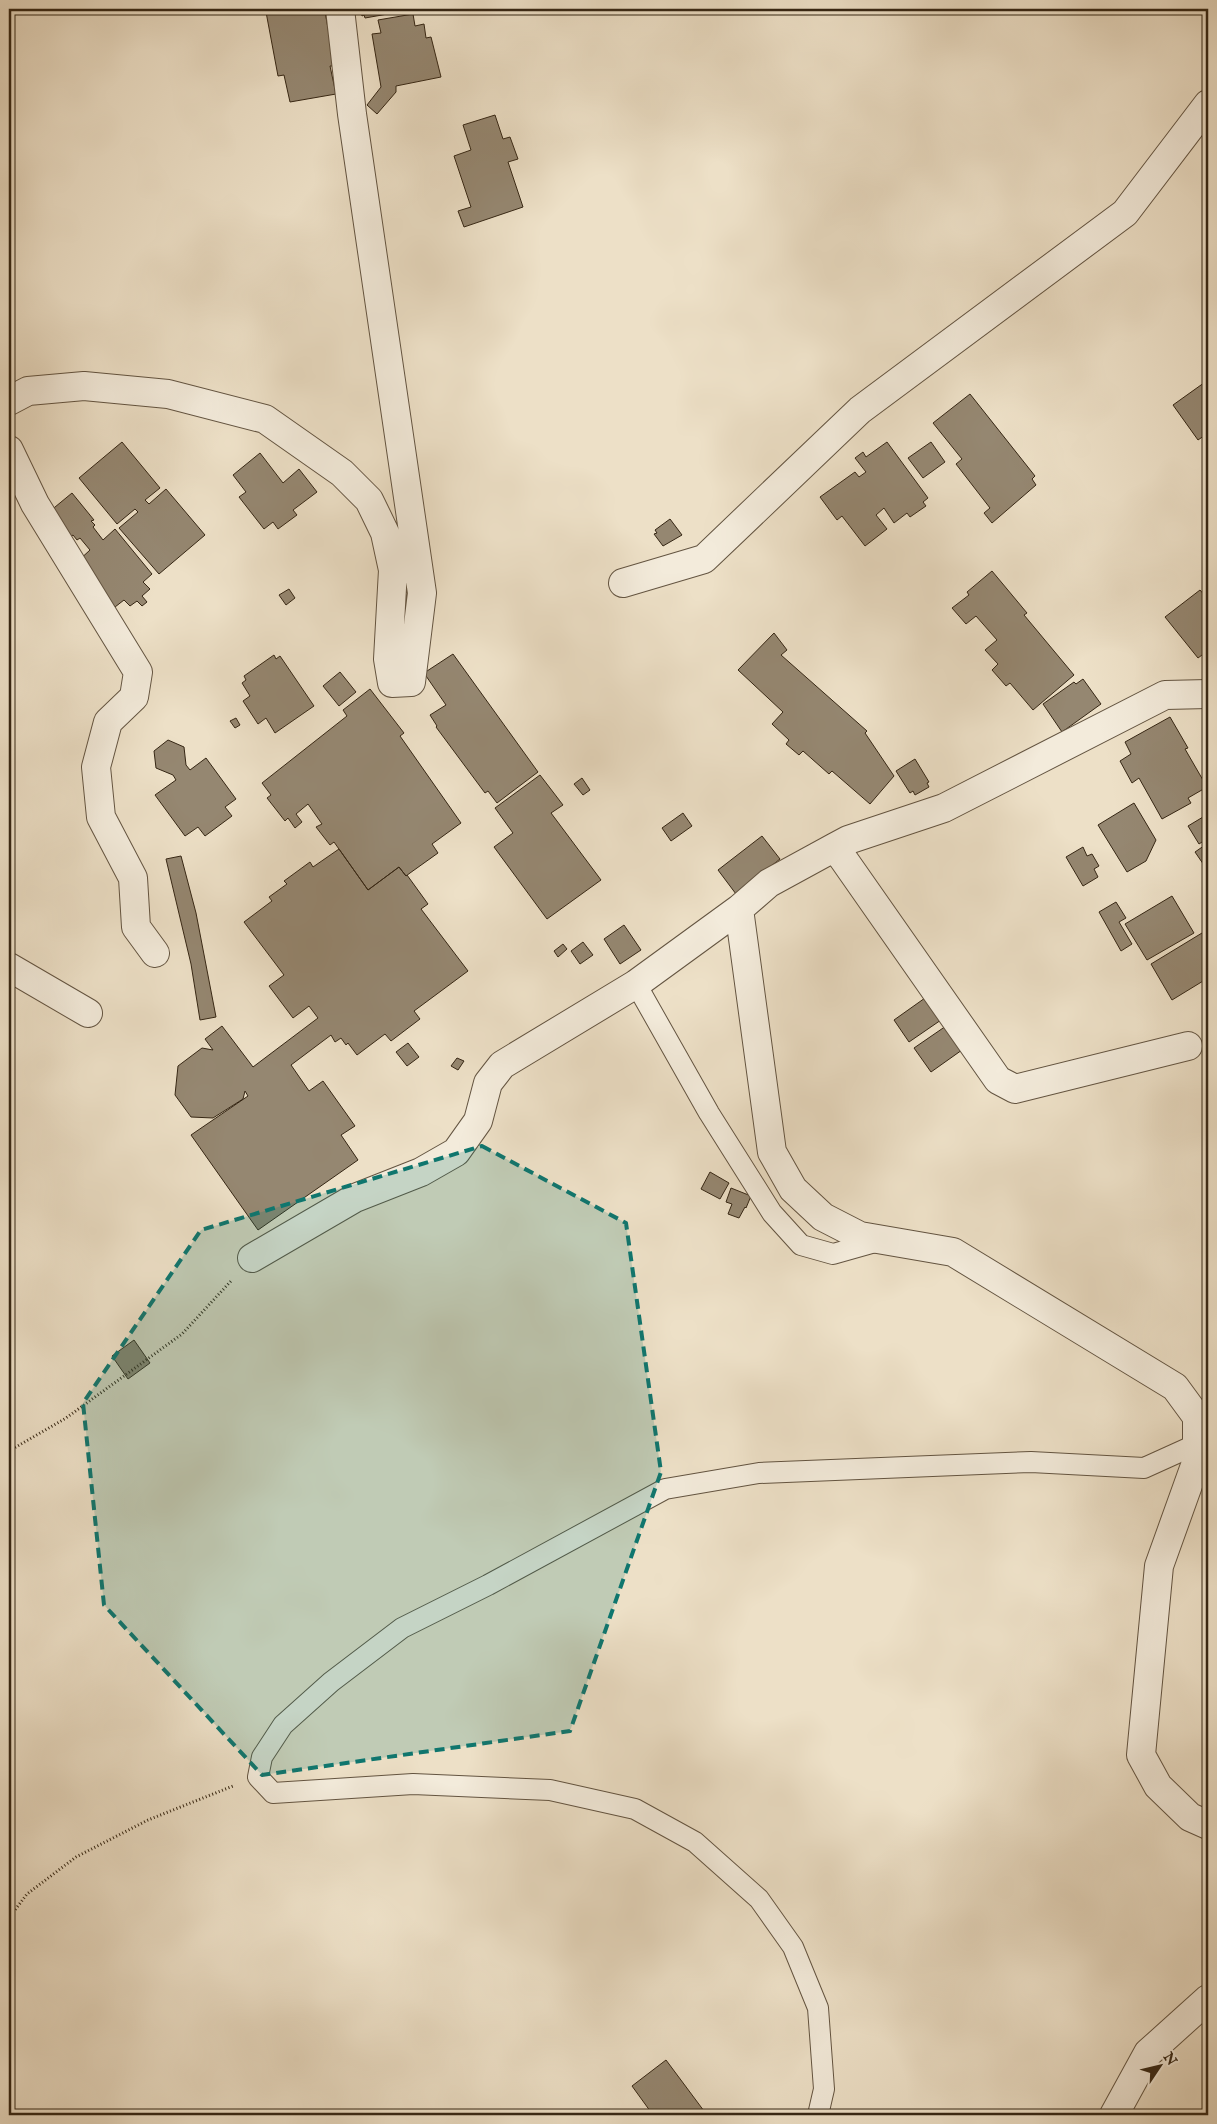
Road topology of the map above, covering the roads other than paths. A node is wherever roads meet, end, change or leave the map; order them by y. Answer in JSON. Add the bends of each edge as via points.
{"nodes":[{"id":1,"x":340,"y":9,"type":"edge"},
{"id":2,"x":1208,"y":104,"type":"edge"},
{"id":3,"x":9,"y":401,"type":"edge"},
{"id":4,"x":9,"y":450,"type":"edge"},
{"id":5,"x":623,"y":583,"type":"dead end"},
{"id":6,"x":1208,"y":694,"type":"edge"},
{"id":7,"x":835,"y":847,"type":"junction"},
{"id":8,"x":738,"y":910,"type":"junction"},
{"id":9,"x":155,"y":953,"type":"dead end"},
{"id":10,"x":9,"y":967,"type":"edge"},
{"id":11,"x":636,"y":984,"type":"junction"},
{"id":12,"x":88,"y":1013,"type":"dead end"},
{"id":13,"x":1188,"y":1046,"type":"dead end"},
{"id":14,"x":883,"y":1240,"type":"junction"},
{"id":15,"x":252,"y":1258,"type":"road end"},
{"id":16,"x":1197,"y":1444,"type":"junction"},
{"id":17,"x":1208,"y":1825,"type":"edge"},
{"id":18,"x":1208,"y":1999,"type":"edge"},
{"id":19,"x":818,"y":2115,"type":"edge"},
{"id":20,"x":1114,"y":2115,"type":"edge"}],
"edges":[{"from":1,"to":3,"type":"street","via":[[353,124],[422,593],[411,682],[392,683],[388,659],[393,570],[385,533],[369,500],[342,473],[265,419],[168,394],[84,386],[28,391]]},
{"from":2,"to":5,"type":"street","via":[[1125,214],[860,410],[704,559]]},
{"from":4,"to":9,"type":"street","via":[[35,504],[138,672],[134,697],[108,722],[96,767],[101,817],[133,878],[136,927]]},
{"from":6,"to":7,"type":"street","via":[[1165,695],[944,808]]},
{"from":7,"to":8,"type":"street","via":[[769,883]]},
{"from":7,"to":13,"type":"street","via":[[998,1080],[1015,1089]]},
{"from":8,"to":11,"type":"street"},
{"from":8,"to":14,"type":"street","via":[[772,1152],[793,1189],[823,1217],[860,1236]]},
{"from":10,"to":12,"type":"street"},
{"from":11,"to":14,"type":"lane","via":[[772,1213],[801,1245],[833,1254]]},
{"from":11,"to":15,"type":"street","via":[[502,1065],[488,1084],[478,1121],[456,1152],[421,1172],[355,1198]]},
{"from":14,"to":16,"type":"street","via":[[953,1252],[1175,1387],[1197,1417]]},
{"from":16,"to":17,"type":"street","via":[[1197,1460],[1159,1566],[1141,1755],[1158,1786],[1190,1817]]},
{"from":16,"to":19,"type":"lane","via":[[1144,1468],[1031,1462],[778,1472],[665,1489],[402,1628],[331,1682],[284,1725],[262,1757],[258,1777],[273,1794],[413,1784],[550,1790],[634,1809],[695,1842],[759,1899],[793,1947],[818,2008],[824,2089]]},
{"from":18,"to":20,"type":"street","via":[[1148,2053]]}]}
